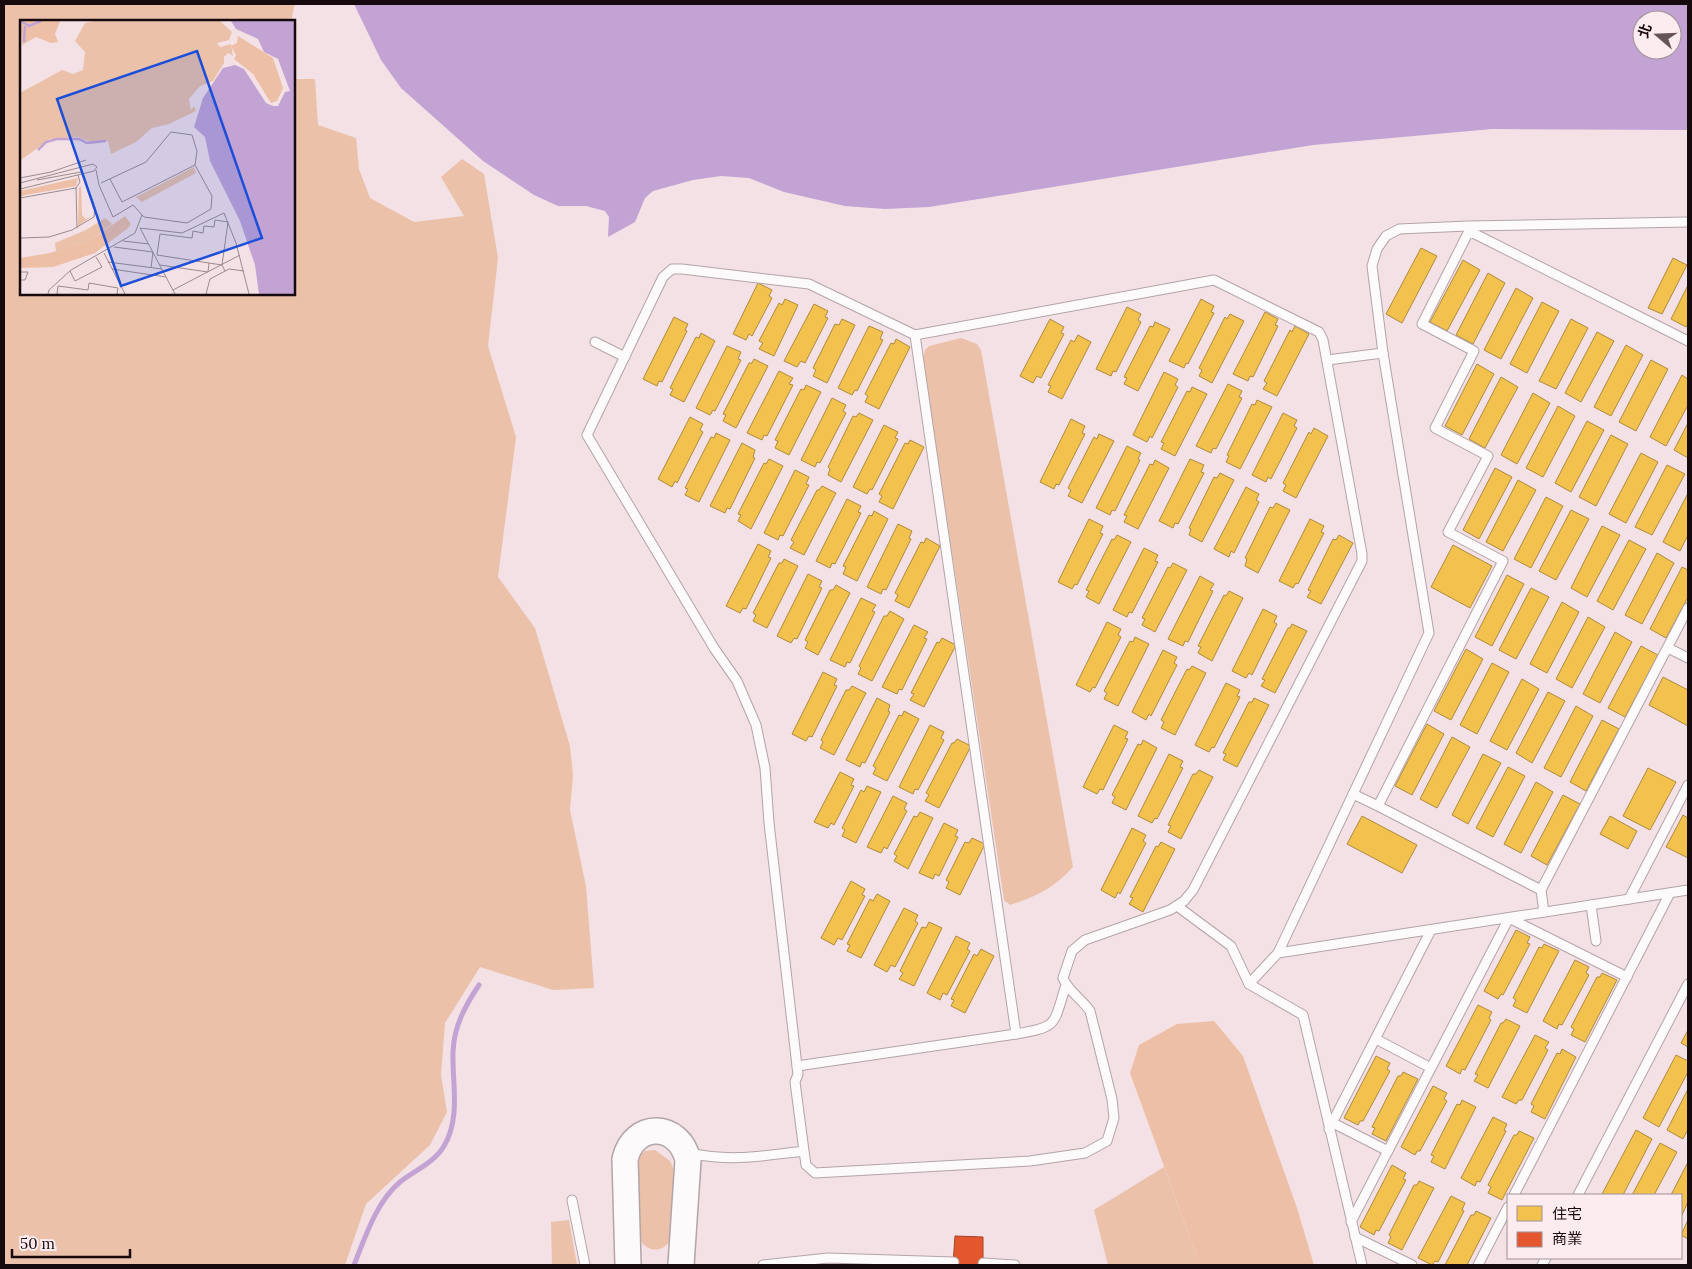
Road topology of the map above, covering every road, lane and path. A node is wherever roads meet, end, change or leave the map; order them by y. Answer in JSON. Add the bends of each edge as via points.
{"nodes":[{"id":1,"x":1688,"y":222,"type":"edge"},
{"id":2,"x":1468,"y":228,"type":"junction"},
{"id":3,"x":915,"y":335,"type":"junction"},
{"id":4,"x":1688,"y":341,"type":"edge"},
{"id":5,"x":595,"y":342,"type":"dead end"},
{"id":6,"x":1383,"y":353,"type":"junction"},
{"id":7,"x":624,"y":357,"type":"junction"},
{"id":8,"x":1327,"y":360,"type":"junction"},
{"id":9,"x":1688,"y":608,"type":"edge"},
{"id":10,"x":1668,"y":648,"type":"junction"},
{"id":11,"x":1688,"y":658,"type":"edge"},
{"id":12,"x":1688,"y":784,"type":"edge"},
{"id":13,"x":1353,"y":794,"type":"junction"},
{"id":14,"x":1378,"y":806,"type":"junction"},
{"id":15,"x":1541,"y":890,"type":"junction"},
{"id":16,"x":1688,"y":890,"type":"edge"},
{"id":17,"x":1670,"y":893,"type":"junction"},
{"id":18,"x":1628,"y":899,"type":"junction"},
{"id":19,"x":1591,"y":905,"type":"junction"},
{"id":20,"x":1177,"y":906,"type":"junction"},
{"id":21,"x":1544,"y":912,"type":"junction"},
{"id":22,"x":1509,"y":918,"type":"junction"},
{"id":23,"x":1431,"y":930,"type":"junction"},
{"id":24,"x":1596,"y":941,"type":"dead end"},
{"id":25,"x":1278,"y":954,"type":"junction"},
{"id":26,"x":1627,"y":976,"type":"junction"},
{"id":27,"x":1249,"y":984,"type":"junction"},
{"id":28,"x":1688,"y":984,"type":"edge"},
{"id":29,"x":1066,"y":986,"type":"junction"},
{"id":30,"x":1016,"y":1034,"type":"junction"},
{"id":31,"x":1376,"y":1039,"type":"junction"},
{"id":32,"x":797,"y":1066,"type":"junction"},
{"id":33,"x":1431,"y":1068,"type":"junction"},
{"id":34,"x":1331,"y":1126,"type":"junction"},
{"id":35,"x":804,"y":1151,"type":"junction"},
{"id":36,"x":1388,"y":1151,"type":"junction"},
{"id":37,"x":686,"y":1152,"type":"junction"},
{"id":38,"x":1515,"y":1194,"type":"edge"},
{"id":39,"x":1579,"y":1194,"type":"edge"},
{"id":40,"x":572,"y":1200,"type":"dead end"},
{"id":41,"x":1507,"y":1209,"type":"edge"},
{"id":42,"x":1351,"y":1222,"type":"junction"},
{"id":43,"x":1355,"y":1237,"type":"junction"},
{"id":44,"x":954,"y":1262,"type":"dead end"},
{"id":45,"x":983,"y":1263,"type":"dead end"},
{"id":46,"x":585,"y":1265,"type":"edge"},
{"id":47,"x":628,"y":1265,"type":"edge"},
{"id":48,"x":681,"y":1265,"type":"edge"},
{"id":49,"x":763,"y":1265,"type":"edge"},
{"id":50,"x":1015,"y":1265,"type":"edge"},
{"id":51,"x":1362,"y":1265,"type":"edge"},
{"id":52,"x":1412,"y":1265,"type":"edge"},
{"id":53,"x":1478,"y":1265,"type":"edge"}],
"edges":[{"from":1,"to":2,"type":"lane"},
{"from":2,"to":4,"type":"lane"},
{"from":2,"to":6,"type":"lane","via":[[1399,229],[1386,236],[1377,249],[1372,266]]},
{"from":2,"to":14,"type":"lane","via":[[1422,324],[1474,351],[1435,428],[1488,456],[1448,532],[1503,560]]},
{"from":3,"to":7,"type":"lane","via":[[809,284],[672,269],[663,277]]},
{"from":3,"to":8,"type":"lane","via":[[1214,280],[1319,332]]},
{"from":3,"to":30,"type":"lane"},
{"from":5,"to":7,"type":"lane"},
{"from":6,"to":8,"type":"lane"},
{"from":6,"to":13,"type":"lane","via":[[1429,633]]},
{"from":7,"to":32,"type":"lane","via":[[587,435],[714,648],[737,680],[756,725],[765,768]]},
{"from":8,"to":20,"type":"lane","via":[[1362,562],[1193,890]]},
{"from":9,"to":10,"type":"lane"},
{"from":10,"to":11,"type":"lane"},
{"from":10,"to":15,"type":"lane"},
{"from":12,"to":18,"type":"lane"},
{"from":13,"to":14,"type":"lane"},
{"from":13,"to":25,"type":"lane"},
{"from":14,"to":15,"type":"lane"},
{"from":15,"to":21,"type":"lane"},
{"from":16,"to":17,"type":"lane"},
{"from":17,"to":18,"type":"lane"},
{"from":17,"to":26,"type":"lane"},
{"from":18,"to":19,"type":"lane"},
{"from":19,"to":21,"type":"lane"},
{"from":19,"to":24,"type":"lane"},
{"from":20,"to":27,"type":"lane","via":[[1231,946]]},
{"from":20,"to":29,"type":"lane","via":[[1085,940],[1072,951],[1068,960],[1063,978]]},
{"from":21,"to":22,"type":"lane"},
{"from":22,"to":23,"type":"lane"},
{"from":22,"to":26,"type":"lane"},
{"from":22,"to":33,"type":"lane"},
{"from":23,"to":25,"type":"lane"},
{"from":23,"to":31,"type":"lane"},
{"from":25,"to":27,"type":"lane"},
{"from":26,"to":38,"type":"lane"},
{"from":27,"to":34,"type":"lane","via":[[1303,1015]]},
{"from":28,"to":39,"type":"lane"},
{"from":29,"to":30,"type":"lane","via":[[1052,1024],[1045,1030]]},
{"from":29,"to":35,"type":"lane","via":[[1083,1000],[1090,1011],[1112,1099],[1114,1118],[1107,1141],[1085,1154],[1030,1161],[815,1173],[806,1166]]},
{"from":30,"to":32,"type":"lane"},
{"from":31,"to":33,"type":"lane"},
{"from":31,"to":34,"type":"lane"},
{"from":32,"to":35,"type":"lane","via":[[795,1082]]},
{"from":33,"to":36,"type":"lane"},
{"from":34,"to":36,"type":"lane"},
{"from":34,"to":42,"type":"lane"},
{"from":35,"to":37,"type":"lane","via":[[739,1159],[717,1159]]},
{"from":36,"to":42,"type":"lane"},
{"from":37,"to":47,"type":"main road","via":[[672,1135],[657,1131],[635,1139],[626,1152]]},
{"from":37,"to":48,"type":"main road","via":[[688,1168]]},
{"from":40,"to":46,"type":"lane"},
{"from":41,"to":53,"type":"lane"},
{"from":42,"to":43,"type":"lane"},
{"from":43,"to":51,"type":"lane"},
{"from":43,"to":52,"type":"lane"},
{"from":44,"to":49,"type":"lane","via":[[828,1258]]},
{"from":45,"to":50,"type":"lane"}]}
